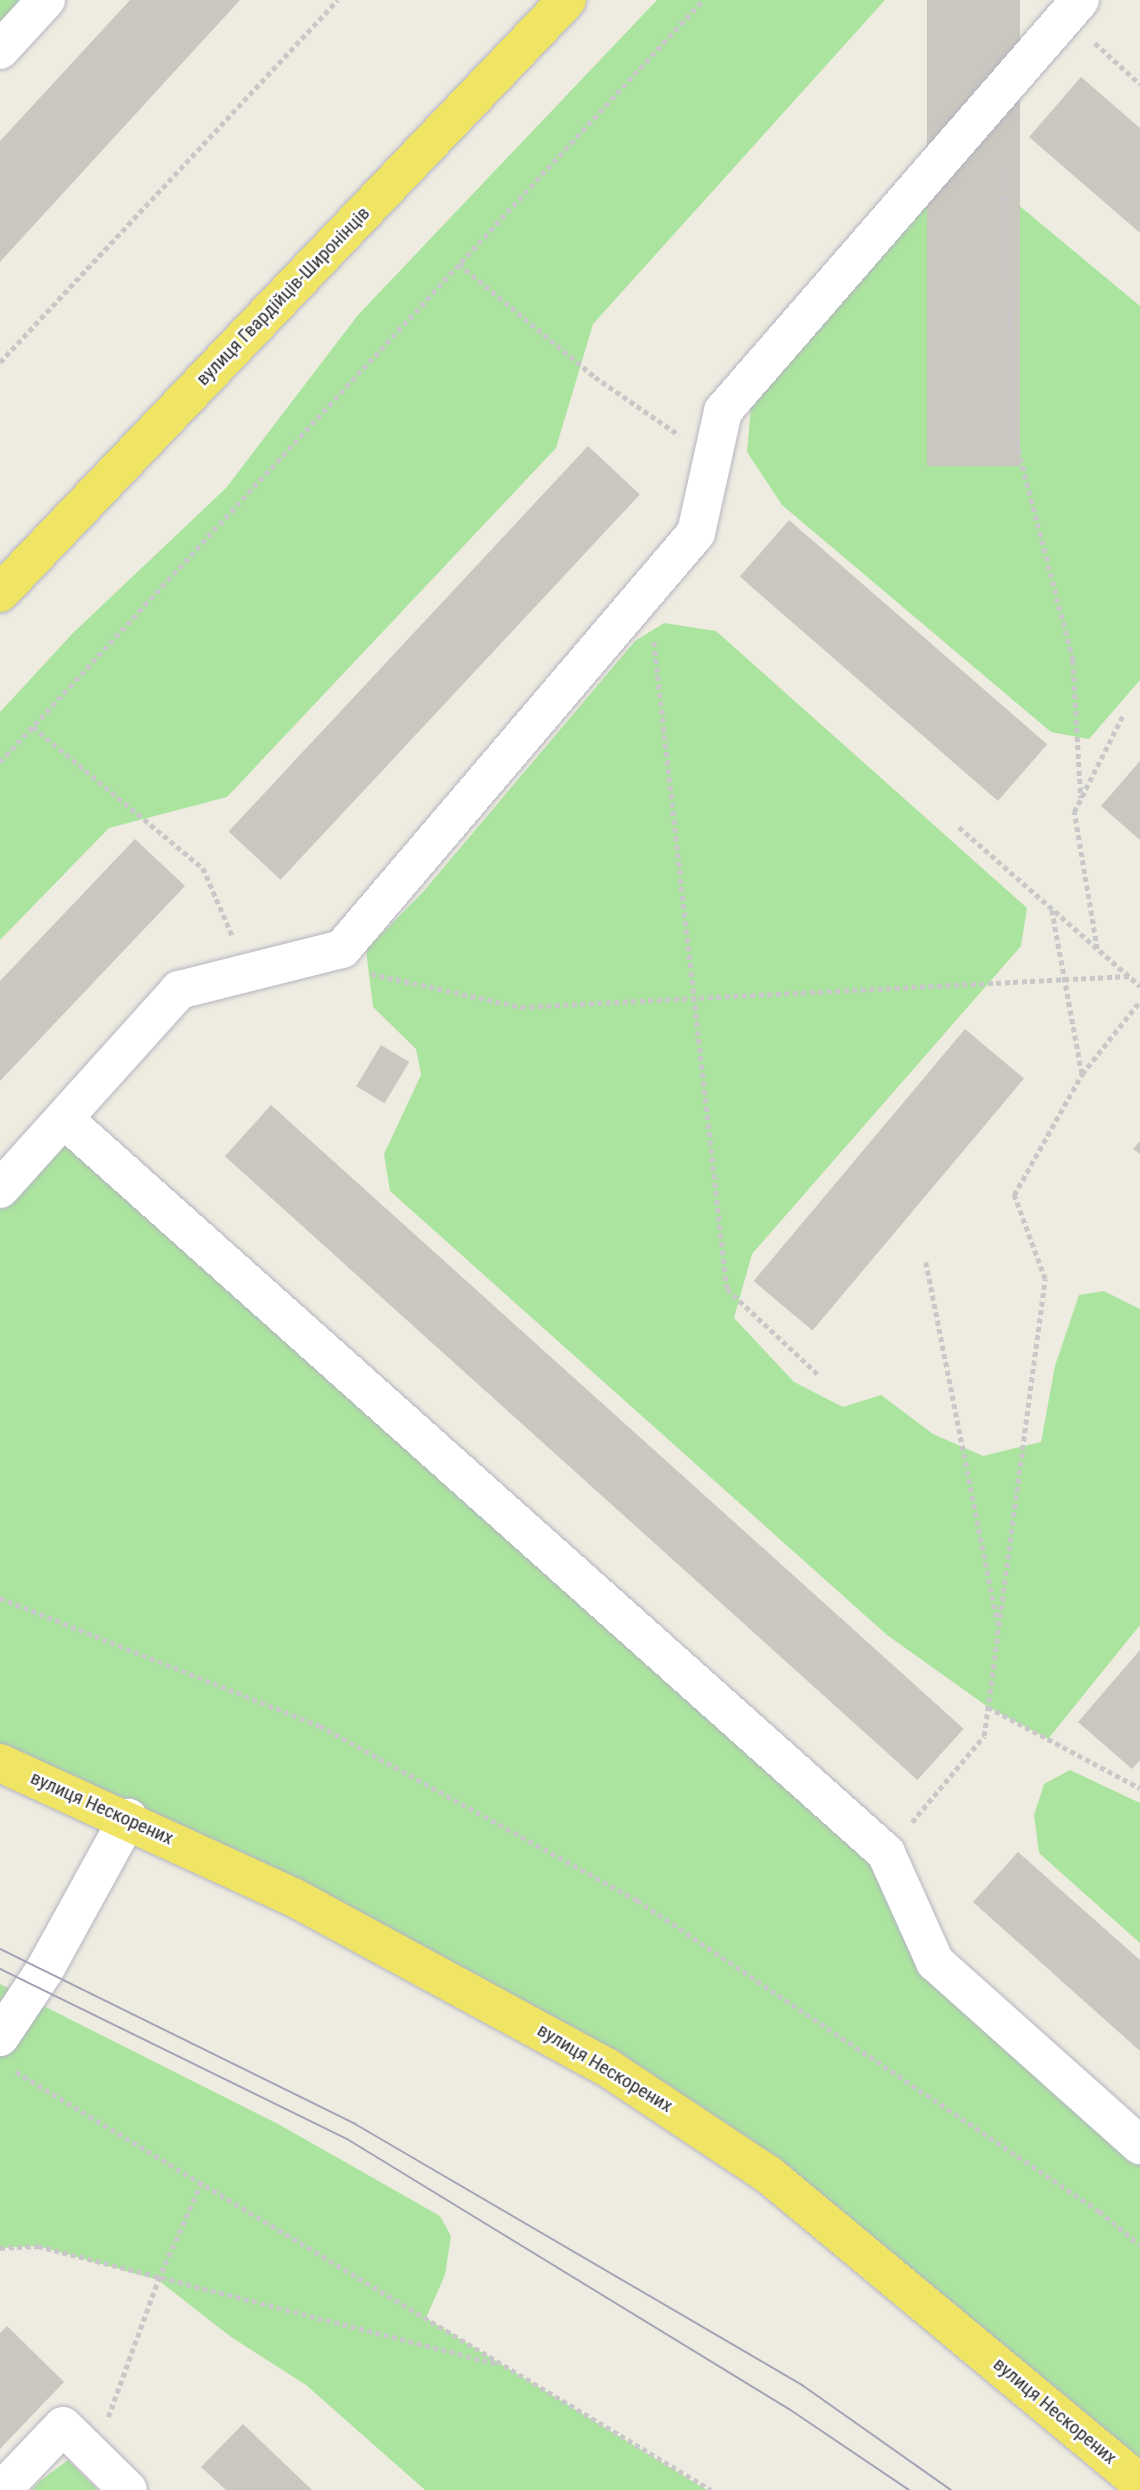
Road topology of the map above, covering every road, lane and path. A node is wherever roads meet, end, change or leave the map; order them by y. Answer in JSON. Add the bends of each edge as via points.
{"nodes":[{"id":1,"x":46,"y":0,"type":"edge"},
{"id":2,"x":338,"y":0,"type":"edge"},
{"id":3,"x":567,"y":0,"type":"edge"},
{"id":4,"x":703,"y":0,"type":"edge"},
{"id":5,"x":1073,"y":8,"type":"edge"},
{"id":6,"x":0,"y":50,"type":"edge"},
{"id":7,"x":1140,"y":84,"type":"edge"},
{"id":8,"x":1003,"y":170,"type":"dead end"},
{"id":9,"x":458,"y":264,"type":"junction"},
{"id":10,"x":0,"y":362,"type":"edge"},
{"id":11,"x":712,"y":459,"type":"junction"},
{"id":12,"x":648,"y":589,"type":"junction"},
{"id":13,"x":0,"y":593,"type":"edge"},
{"id":14,"x":1123,"y":715,"type":"dead end"},
{"id":15,"x":33,"y":727,"type":"junction"},
{"id":16,"x":0,"y":762,"type":"edge"},
{"id":17,"x":1081,"y":798,"type":"junction"},
{"id":18,"x":959,"y":827,"type":"dead end"},
{"id":19,"x":1052,"y":909,"type":"junction"},
{"id":20,"x":1097,"y":949,"type":"junction"},
{"id":21,"x":248,"y":973,"type":"junction"},
{"id":22,"x":365,"y":973,"type":"dead end"},
{"id":23,"x":1129,"y":976,"type":"junction"},
{"id":24,"x":1064,"y":980,"type":"junction"},
{"id":25,"x":1140,"y":986,"type":"edge"},
{"id":26,"x":697,"y":998,"type":"junction"},
{"id":27,"x":1140,"y":1001,"type":"edge"},
{"id":28,"x":1082,"y":1074,"type":"junction"},
{"id":29,"x":65,"y":1120,"type":"junction"},
{"id":30,"x":0,"y":1189,"type":"edge"},
{"id":31,"x":926,"y":1262,"type":"dead end"},
{"id":32,"x":820,"y":1376,"type":"dead end"},
{"id":33,"x":0,"y":1598,"type":"edge"},
{"id":34,"x":998,"y":1628,"type":"junction"},
{"id":35,"x":988,"y":1707,"type":"junction"},
{"id":36,"x":0,"y":1763,"type":"edge"},
{"id":37,"x":1140,"y":1788,"type":"edge"},
{"id":38,"x":128,"y":1818,"type":"junction"},
{"id":39,"x":886,"y":1853,"type":"junction"},
{"id":40,"x":6,"y":2053,"type":"edge"},
{"id":41,"x":1140,"y":2145,"type":"edge"},
{"id":42,"x":202,"y":2181,"type":"junction"},
{"id":43,"x":1140,"y":2245,"type":"edge"},
{"id":44,"x":0,"y":2248,"type":"edge"},
{"id":45,"x":158,"y":2280,"type":"junction"},
{"id":46,"x":501,"y":2364,"type":"junction"},
{"id":47,"x":94,"y":2456,"type":"junction"},
{"id":48,"x":1140,"y":2483,"type":"edge"},
{"id":49,"x":2,"y":2490,"type":"edge"},
{"id":50,"x":128,"y":2490,"type":"edge"},
{"id":51,"x":711,"y":2490,"type":"edge"}],
"edges":[{"from":1,"to":6,"type":"lane"},
{"from":2,"to":10,"type":"path"},
{"from":3,"to":13,"type":"main road","name":"вулиця Гвардійців-Широнінців"},
{"from":4,"to":9,"type":"path"},
{"from":5,"to":7,"type":"path"},
{"from":5,"to":11,"type":"lane","via":[[723,411]]},
{"from":8,"to":17,"type":"path","via":[[1014,433],[1073,660]]},
{"from":9,"to":11,"type":"path","via":[[595,377]]},
{"from":9,"to":15,"type":"path"},
{"from":11,"to":12,"type":"lane","via":[[696,533]]},
{"from":12,"to":21,"type":"lane","via":[[342,949]]},
{"from":12,"to":26,"type":"path"},
{"from":14,"to":17,"type":"path"},
{"from":15,"to":16,"type":"path"},
{"from":15,"to":21,"type":"path","via":[[203,868]]},
{"from":17,"to":20,"type":"path","via":[[1074,812]]},
{"from":18,"to":19,"type":"path"},
{"from":19,"to":20,"type":"path"},
{"from":19,"to":24,"type":"path"},
{"from":20,"to":23,"type":"path"},
{"from":21,"to":29,"type":"lane","via":[[179,990]]},
{"from":22,"to":26,"type":"path","via":[[520,1007]]},
{"from":23,"to":24,"type":"path"},
{"from":23,"to":25,"type":"path"},
{"from":24,"to":26,"type":"path"},
{"from":24,"to":28,"type":"path"},
{"from":26,"to":32,"type":"path","via":[[727,1289]]},
{"from":27,"to":28,"type":"path"},
{"from":28,"to":34,"type":"path","via":[[1014,1195],[1045,1279]]},
{"from":29,"to":30,"type":"lane"},
{"from":29,"to":39,"type":"lane"},
{"from":31,"to":34,"type":"path"},
{"from":33,"to":43,"type":"path","via":[[320,1726],[637,1900],[1099,2210]]},
{"from":34,"to":35,"type":"path"},
{"from":35,"to":37,"type":"path"},
{"from":35,"to":39,"type":"path","via":[[984,1735]]},
{"from":36,"to":38,"type":"main road","name":"вулиця Нескорених"},
{"from":38,"to":40,"type":"lane","via":[[44,1971]]},
{"from":38,"to":48,"type":"main road","name":"вулиця Нескорених","via":[[295,1898],[508,2010],[706,2131],[769,2175]]},
{"from":39,"to":41,"type":"lane","via":[[935,1962]]},
{"from":40,"to":42,"type":"path"},
{"from":42,"to":45,"type":"path"},
{"from":42,"to":46,"type":"path"},
{"from":44,"to":45,"type":"path","via":[[38,2246]]},
{"from":45,"to":46,"type":"path"},
{"from":45,"to":47,"type":"path"},
{"from":46,"to":51,"type":"path"},
{"from":47,"to":49,"type":"lane","via":[[63,2426]]},
{"from":47,"to":50,"type":"lane"}]}
